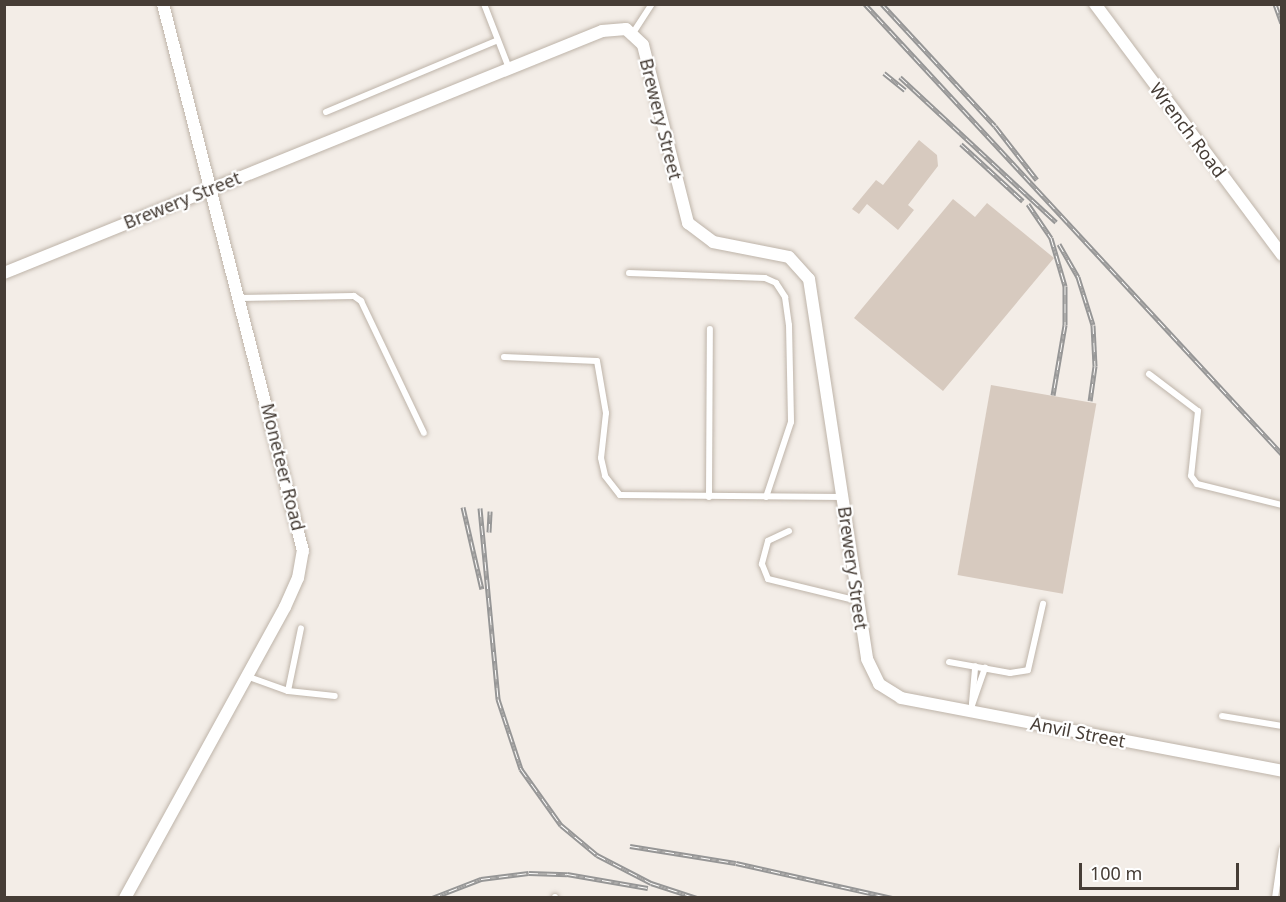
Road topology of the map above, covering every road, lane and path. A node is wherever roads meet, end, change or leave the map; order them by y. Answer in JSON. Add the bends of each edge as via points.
{"nodes":[{"id":1,"x":163,"y":4,"type":"edge"},
{"id":2,"x":484,"y":4,"type":"edge"},
{"id":3,"x":652,"y":4,"type":"edge"},
{"id":4,"x":1095,"y":4,"type":"edge"},
{"id":5,"x":633,"y":33,"type":"junction"},
{"id":6,"x":498,"y":40,"type":"junction"},
{"id":7,"x":509,"y":68,"type":"junction"},
{"id":8,"x":326,"y":112,"type":"dead end"},
{"id":9,"x":212,"y":188,"type":"junction"},
{"id":10,"x":1281,"y":255,"type":"edge"},
{"id":11,"x":4,"y":273,"type":"edge"},
{"id":12,"x":629,"y":273,"type":"dead end"},
{"id":13,"x":240,"y":298,"type":"junction"},
{"id":14,"x":710,"y":329,"type":"dead end"},
{"id":15,"x":504,"y":357,"type":"dead end"},
{"id":16,"x":1149,"y":374,"type":"dead end"},
{"id":17,"x":424,"y":433,"type":"dead end"},
{"id":18,"x":709,"y":496,"type":"junction"},
{"id":19,"x":843,"y":496,"type":"junction"},
{"id":20,"x":766,"y":497,"type":"junction"},
{"id":21,"x":1281,"y":505,"type":"edge"},
{"id":22,"x":789,"y":531,"type":"dead end"},
{"id":23,"x":858,"y":601,"type":"junction"},
{"id":24,"x":1043,"y":604,"type":"dead end"},
{"id":25,"x":301,"y":628,"type":"dead end"},
{"id":26,"x":949,"y":662,"type":"dead end"},
{"id":27,"x":975,"y":666,"type":"junction"},
{"id":28,"x":985,"y":668,"type":"junction"},
{"id":29,"x":249,"y":677,"type":"junction"},
{"id":30,"x":879,"y":684,"type":"joint"},
{"id":31,"x":288,"y":691,"type":"junction"},
{"id":32,"x":335,"y":696,"type":"dead end"},
{"id":33,"x":971,"y":708,"type":"junction"},
{"id":34,"x":1222,"y":716,"type":"dead end"},
{"id":35,"x":1281,"y":726,"type":"edge"},
{"id":36,"x":1281,"y":771,"type":"edge"},
{"id":37,"x":1281,"y":850,"type":"edge"},
{"id":38,"x":1281,"y":858,"type":"edge"},
{"id":39,"x":125,"y":897,"type":"edge"},
{"id":40,"x":1275,"y":897,"type":"edge"}],
"edges":[{"from":1,"to":9,"type":"street","name":"Moneteer Road"},
{"from":2,"to":6,"type":"lane"},
{"from":3,"to":5,"type":"lane"},
{"from":4,"to":10,"type":"street","name":"Wrench Road"},
{"from":5,"to":7,"type":"street","name":"Brewery Street","via":[[619,28],[602,31]]},
{"from":5,"to":19,"type":"street","name":"Brewery Street","via":[[643,45],[688,223],[713,242],[789,257],[809,279]]},
{"from":6,"to":7,"type":"lane"},
{"from":6,"to":8,"type":"lane"},
{"from":7,"to":9,"type":"street","name":"Brewery Street"},
{"from":9,"to":11,"type":"street","name":"Brewery Street"},
{"from":9,"to":13,"type":"street","name":"Moneteer Road"},
{"from":12,"to":20,"type":"lane","via":[[765,278],[776,283],[784,297],[789,325],[791,422]]},
{"from":13,"to":17,"type":"lane","via":[[354,296],[361,301]]},
{"from":13,"to":29,"type":"street","name":"Moneteer Road","via":[[303,551],[294,590]]},
{"from":14,"to":18,"type":"lane"},
{"from":15,"to":18,"type":"lane","via":[[597,362],[606,413],[601,458],[604,476],[620,495]]},
{"from":16,"to":21,"type":"lane","via":[[1197,411],[1191,476],[1197,484]]},
{"from":18,"to":20,"type":"lane"},
{"from":19,"to":20,"type":"lane"},
{"from":19,"to":23,"type":"street","name":"Brewery Street"},
{"from":22,"to":23,"type":"lane","via":[[768,541],[762,564],[768,579]]},
{"from":23,"to":30,"type":"street","name":"Brewery Street","via":[[867,659]]},
{"from":24,"to":28,"type":"lane","via":[[1028,670],[1020,674]]},
{"from":25,"to":31,"type":"lane"},
{"from":26,"to":27,"type":"lane"},
{"from":27,"to":28,"type":"lane"},
{"from":27,"to":33,"type":"lane"},
{"from":28,"to":33,"type":"lane"},
{"from":29,"to":31,"type":"lane"},
{"from":29,"to":39,"type":"street","name":"Moneteer Road"},
{"from":30,"to":33,"type":"street","name":"Anvil Street","via":[[901,698]]},
{"from":31,"to":32,"type":"lane"},
{"from":33,"to":36,"type":"street","name":"Anvil Street"},
{"from":34,"to":35,"type":"lane"},
{"from":37,"to":38,"type":"lane"},
{"from":38,"to":40,"type":"lane"}]}
